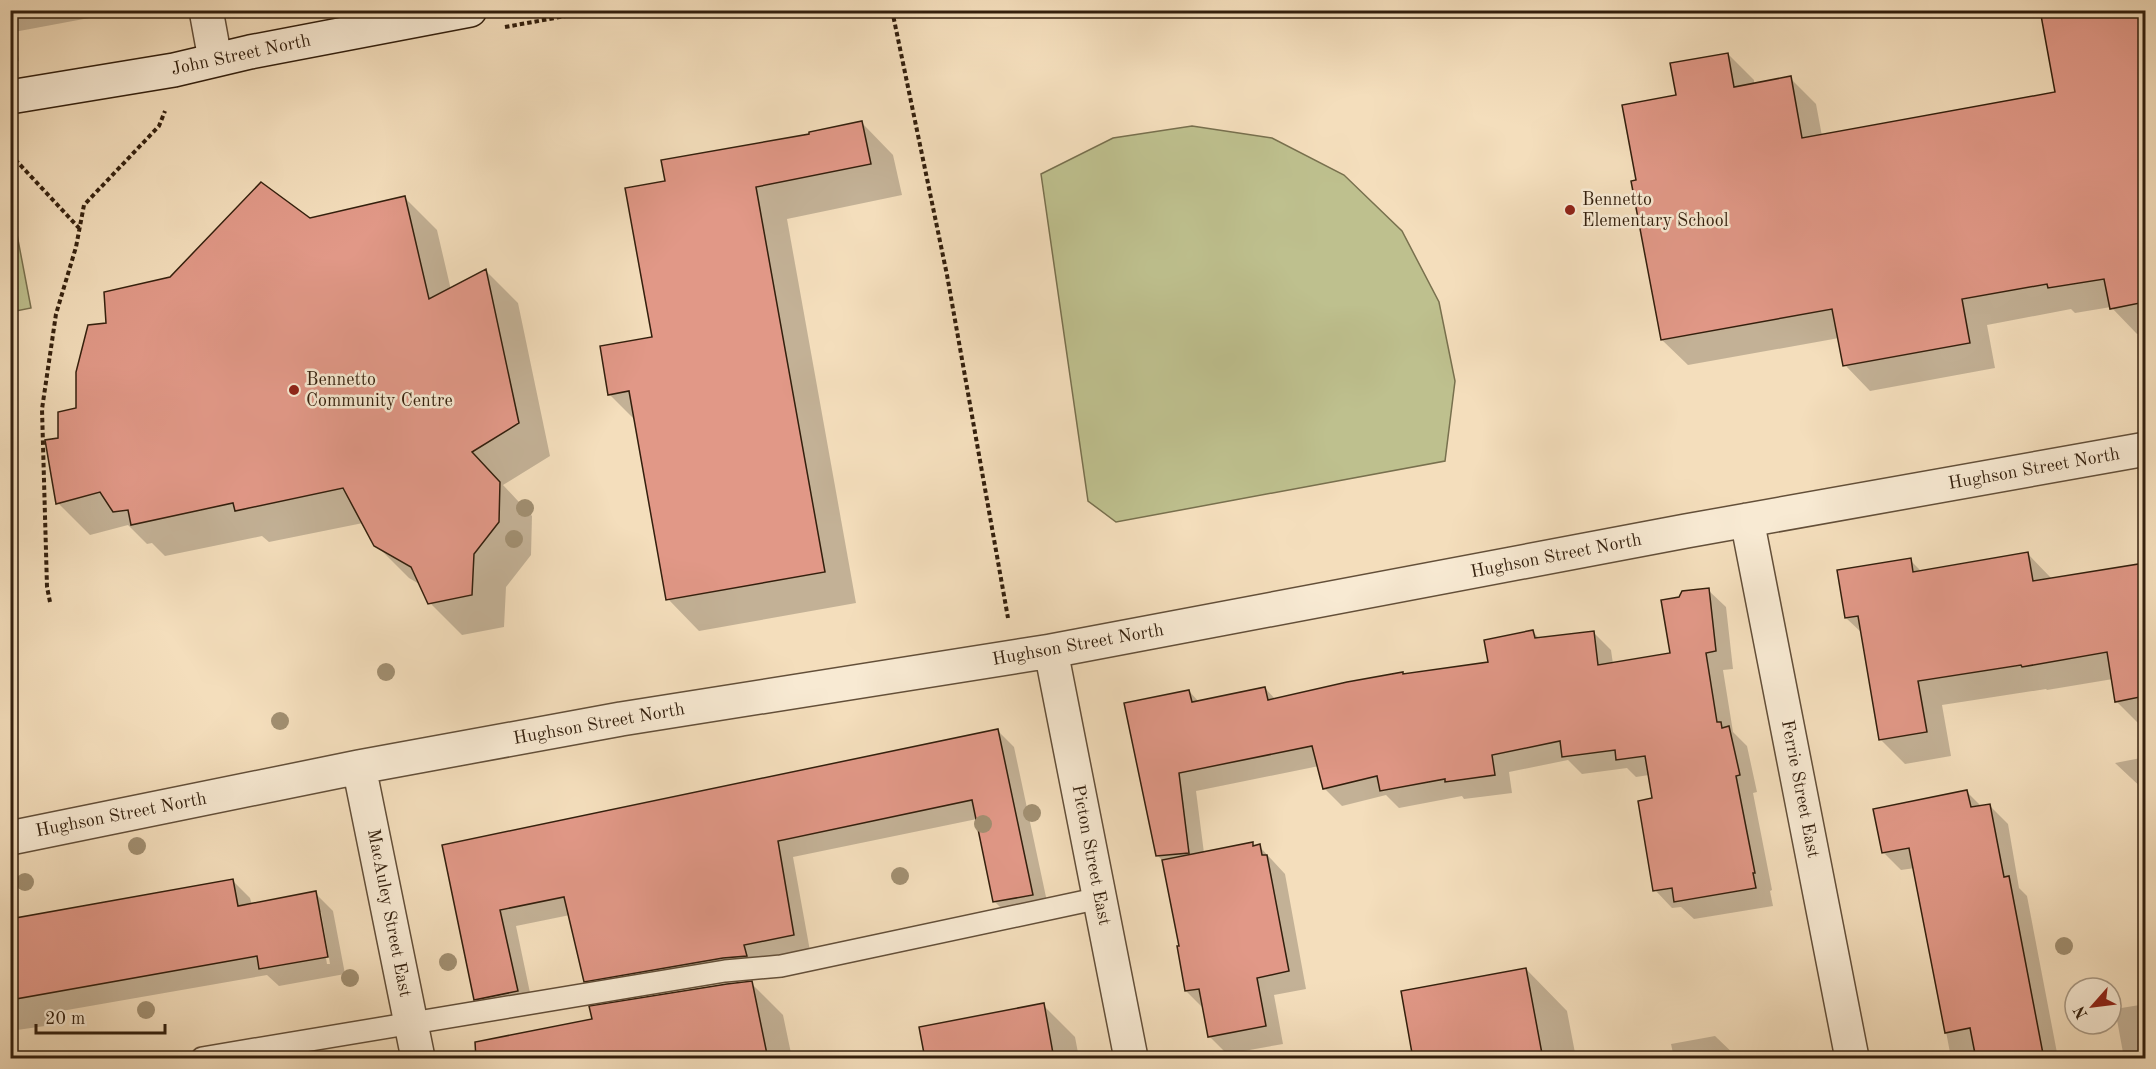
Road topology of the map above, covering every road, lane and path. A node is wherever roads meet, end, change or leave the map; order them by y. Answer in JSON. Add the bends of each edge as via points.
{"nodes":[{"id":1,"x":206,"y":10,"type":"edge"},
{"id":2,"x":470,"y":10,"type":"edge"},
{"id":3,"x":892,"y":10,"type":"edge"},
{"id":4,"x":215,"y":59,"type":"junction"},
{"id":5,"x":174,"y":70,"type":"junction"},
{"id":6,"x":10,"y":97,"type":"edge"},
{"id":7,"x":10,"y":154,"type":"edge"},
{"id":8,"x":79,"y":228,"type":"junction"},
{"id":9,"x":2145,"y":449,"type":"edge"},
{"id":10,"x":1747,"y":520,"type":"junction"},
{"id":11,"x":50,"y":602,"type":"dead end"},
{"id":12,"x":1009,"y":625,"type":"dead end"},
{"id":13,"x":1051,"y":651,"type":"junction"},
{"id":14,"x":359,"y":767,"type":"junction"},
{"id":15,"x":10,"y":838,"type":"edge"},
{"id":16,"x":1100,"y":898,"type":"junction"},
{"id":17,"x":411,"y":1024,"type":"junction"},
{"id":18,"x":202,"y":1059,"type":"edge"},
{"id":19,"x":418,"y":1059,"type":"edge"},
{"id":20,"x":1131,"y":1059,"type":"edge"},
{"id":21,"x":1852,"y":1059,"type":"edge"}],
"edges":[{"from":1,"to":4,"type":"street"},
{"from":2,"to":4,"type":"street","name":"John Street North"},
{"from":3,"to":12,"type":"path","via":[[947,275]]},
{"from":4,"to":5,"type":"street","name":"John Street North"},
{"from":5,"to":6,"type":"street","name":"John Street North"},
{"from":5,"to":8,"type":"path","via":[[175,87],[159,126],[84,205]]},
{"from":7,"to":8,"type":"path"},
{"from":8,"to":11,"type":"path","via":[[56,314],[42,410]]},
{"from":9,"to":10,"type":"street","name":"Hughson Street North"},
{"from":10,"to":13,"type":"street","name":"Hughson Street North"},
{"from":10,"to":21,"type":"street","name":"Ferrie Street East"},
{"from":13,"to":14,"type":"street","name":"Hughson Street North","via":[[621,719]]},
{"from":13,"to":16,"type":"street","name":"Picton Street East"},
{"from":14,"to":15,"type":"street","name":"Hughson Street North"},
{"from":14,"to":17,"type":"street","name":"MacAuley Street East"},
{"from":16,"to":17,"type":"lane","via":[[781,966],[725,970]]},
{"from":16,"to":20,"type":"street","name":"Picton Street East"},
{"from":17,"to":18,"type":"lane"},
{"from":17,"to":19,"type":"street","name":"MacAuley Street East"}]}
